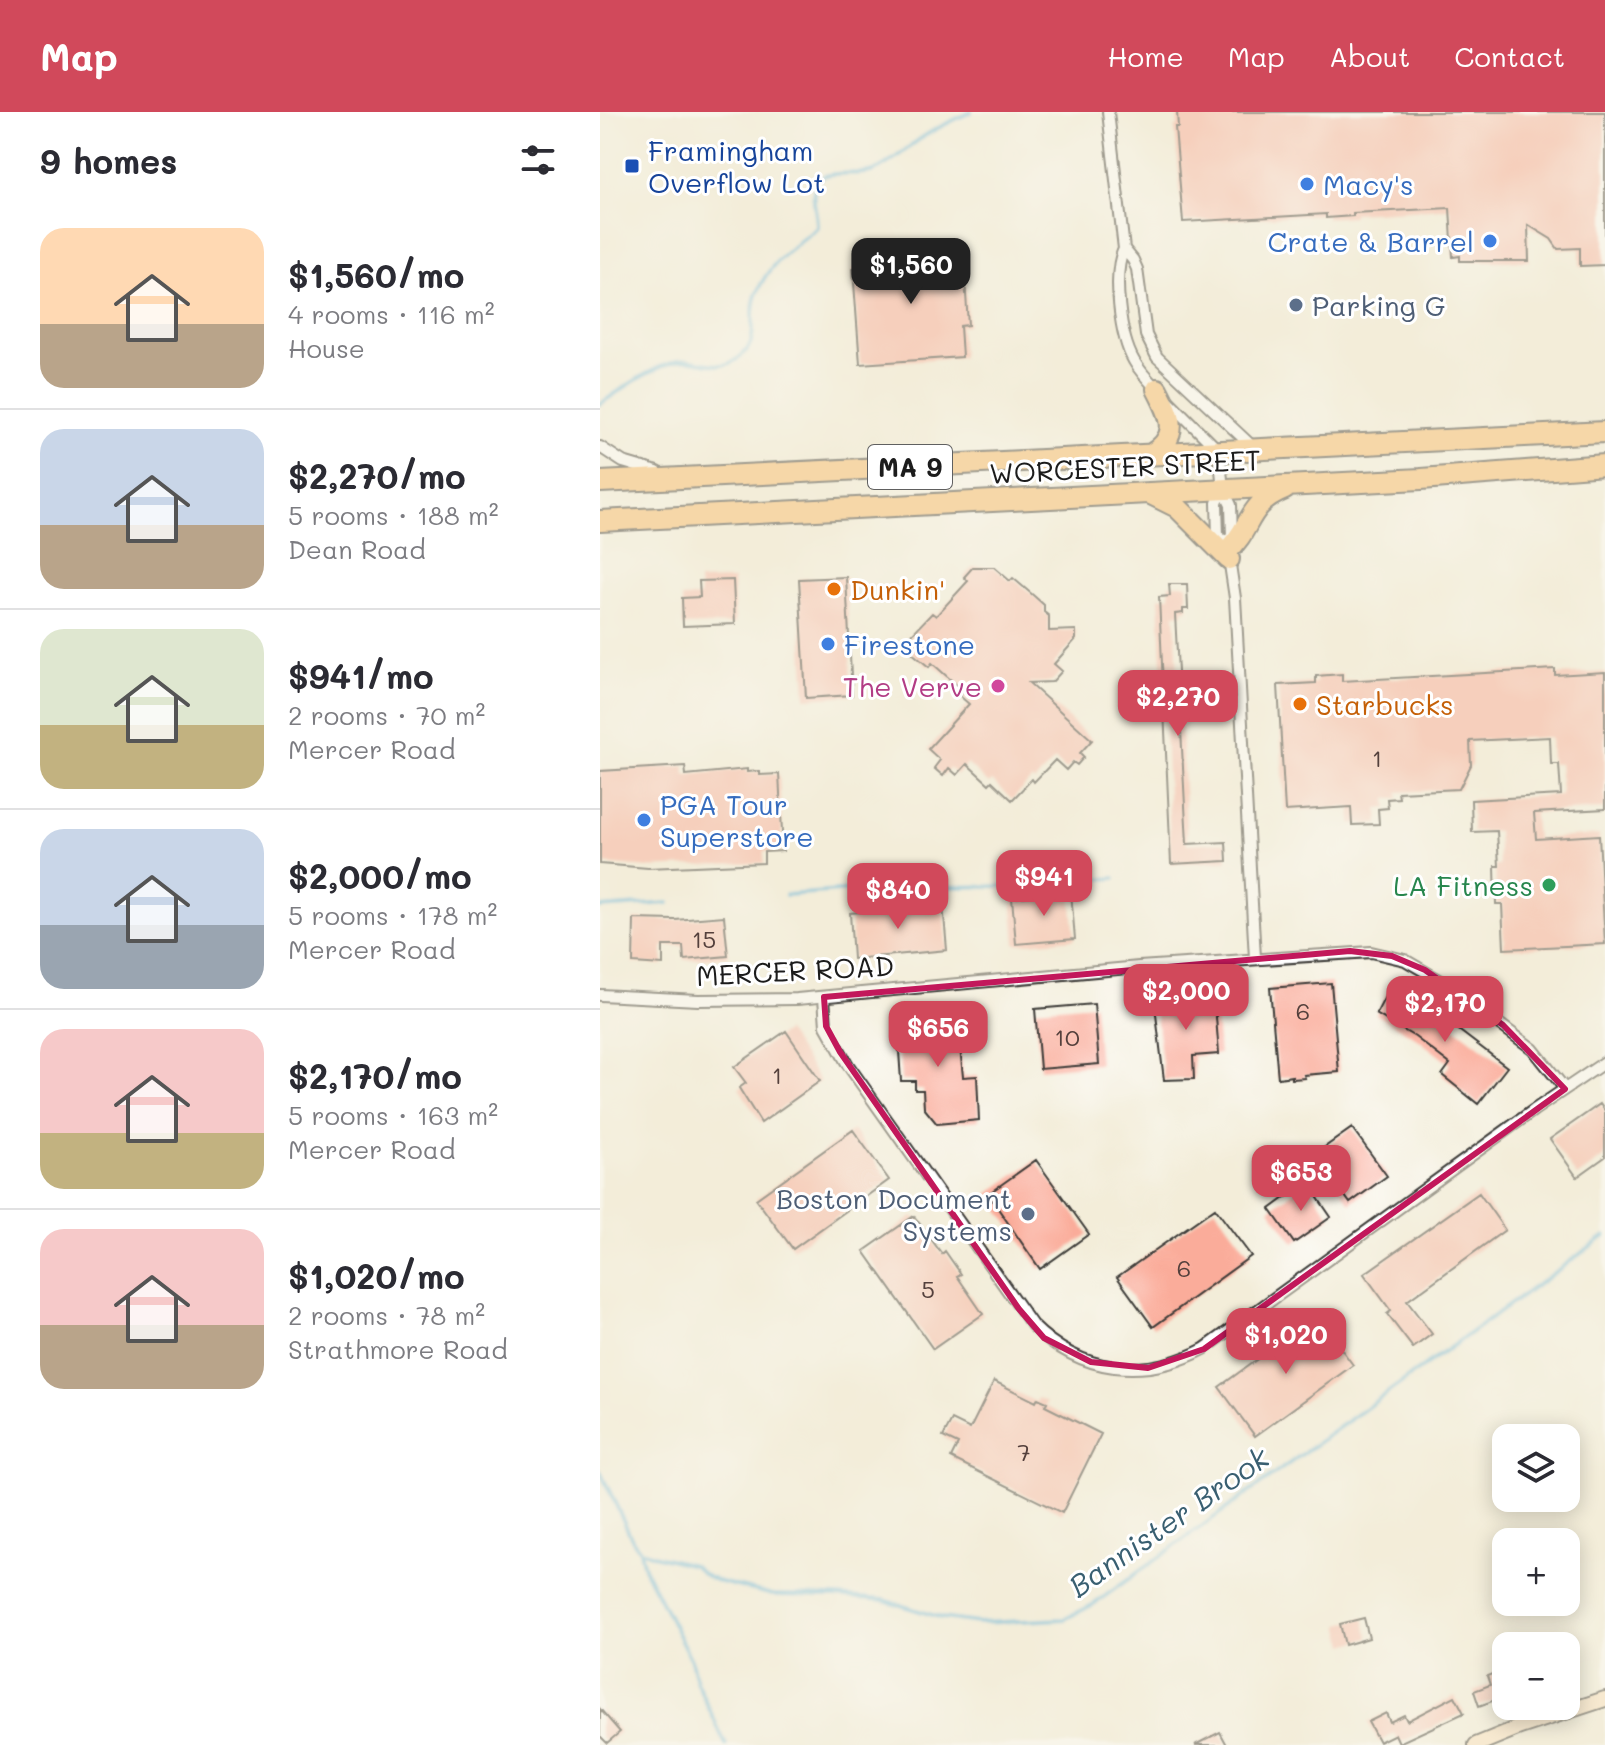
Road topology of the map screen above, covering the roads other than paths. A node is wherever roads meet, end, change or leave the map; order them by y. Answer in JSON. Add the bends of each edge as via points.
{"nodes":[{"id":1,"x":1108,"y":112,"type":"edge"},
{"id":2,"x":1124,"y":249,"type":"junction"},
{"id":3,"x":1157,"y":389,"type":"junction"},
{"id":4,"x":1605,"y":430,"type":"edge"},
{"id":5,"x":600,"y":447,"type":"edge"},
{"id":6,"x":1256,"y":449,"type":"junction"},
{"id":7,"x":1219,"y":451,"type":"junction"},
{"id":8,"x":1150,"y":455,"type":"junction"},
{"id":9,"x":1605,"y":465,"type":"edge"},
{"id":10,"x":1493,"y":474,"type":"junction"},
{"id":11,"x":694,"y":478,"type":"junction"},
{"id":12,"x":1605,"y":480,"type":"edge"},
{"id":13,"x":600,"y":482,"type":"edge"},
{"id":14,"x":1300,"y":485,"type":"junction"},
{"id":15,"x":1223,"y":489,"type":"junction"},
{"id":16,"x":1148,"y":493,"type":"junction"},
{"id":17,"x":600,"y":521,"type":"edge"},
{"id":18,"x":1227,"y":550,"type":"junction"},
{"id":19,"x":1255,"y":958,"type":"junction"},
{"id":20,"x":600,"y":995,"type":"edge"},
{"id":21,"x":824,"y":997,"type":"junction"},
{"id":22,"x":1605,"y":1062,"type":"edge"},
{"id":23,"x":1565,"y":1089,"type":"junction"},
{"id":24,"x":1605,"y":1699,"type":"edge"},
{"id":25,"x":1476,"y":1745,"type":"edge"}],
"edges":[{"from":1,"to":2,"type":"street"},
{"from":2,"to":3,"type":"street","via":[[1117,277],[1127,345]]},
{"from":2,"to":6,"type":"street","via":[[1137,269],[1146,335],[1157,357]]},
{"from":3,"to":7,"type":"street"},
{"from":3,"to":8,"type":"highway","via":[[1171,433]]},
{"from":4,"to":6,"type":"highway","name":"WORCESTER STREET","number":"MA 9"},
{"from":5,"to":11,"type":"street","via":[[638,467]]},
{"from":6,"to":7,"type":"highway","name":"WORCESTER STREET","number":"MA 9"},
{"from":7,"to":8,"type":"highway","name":"WORCESTER STREET","number":"MA 9"},
{"from":7,"to":15,"type":"street"},
{"from":8,"to":11,"type":"highway","name":"WORCESTER STREET","number":"MA 9"},
{"from":9,"to":10,"type":"highway","name":"WORCESTER STREET","number":"MA 9"},
{"from":10,"to":12,"type":"highway"},
{"from":10,"to":14,"type":"highway","name":"WORCESTER STREET","number":"MA 9"},
{"from":11,"to":13,"type":"highway","name":"WORCESTER STREET","number":"MA 9"},
{"from":14,"to":15,"type":"highway","name":"WORCESTER STREET","number":"MA 9"},
{"from":14,"to":18,"type":"highway","via":[[1259,505]]},
{"from":15,"to":16,"type":"highway","name":"WORCESTER STREET","number":"MA 9"},
{"from":15,"to":18,"type":"street","via":[[1231,505]]},
{"from":16,"to":17,"type":"highway","name":"WORCESTER STREET","number":"MA 9"},
{"from":16,"to":18,"type":"highway","via":[[1177,507]]},
{"from":18,"to":19,"type":"street","via":[[1235,598]]},
{"from":19,"to":21,"type":"street","name":"MERCER ROAD"},
{"from":19,"to":23,"type":"street","name":"MERCER ROAD","via":[[1364,951],[1411,962],[1527,1045]]},
{"from":20,"to":21,"type":"street","name":"MERCER ROAD"},
{"from":21,"to":23,"type":"street","via":[[826,1026],[840,1052],[1019,1309],[1059,1348],[1110,1367],[1167,1365],[1204,1349]]},
{"from":22,"to":23,"type":"street"},
{"from":24,"to":25,"type":"street"}]}
